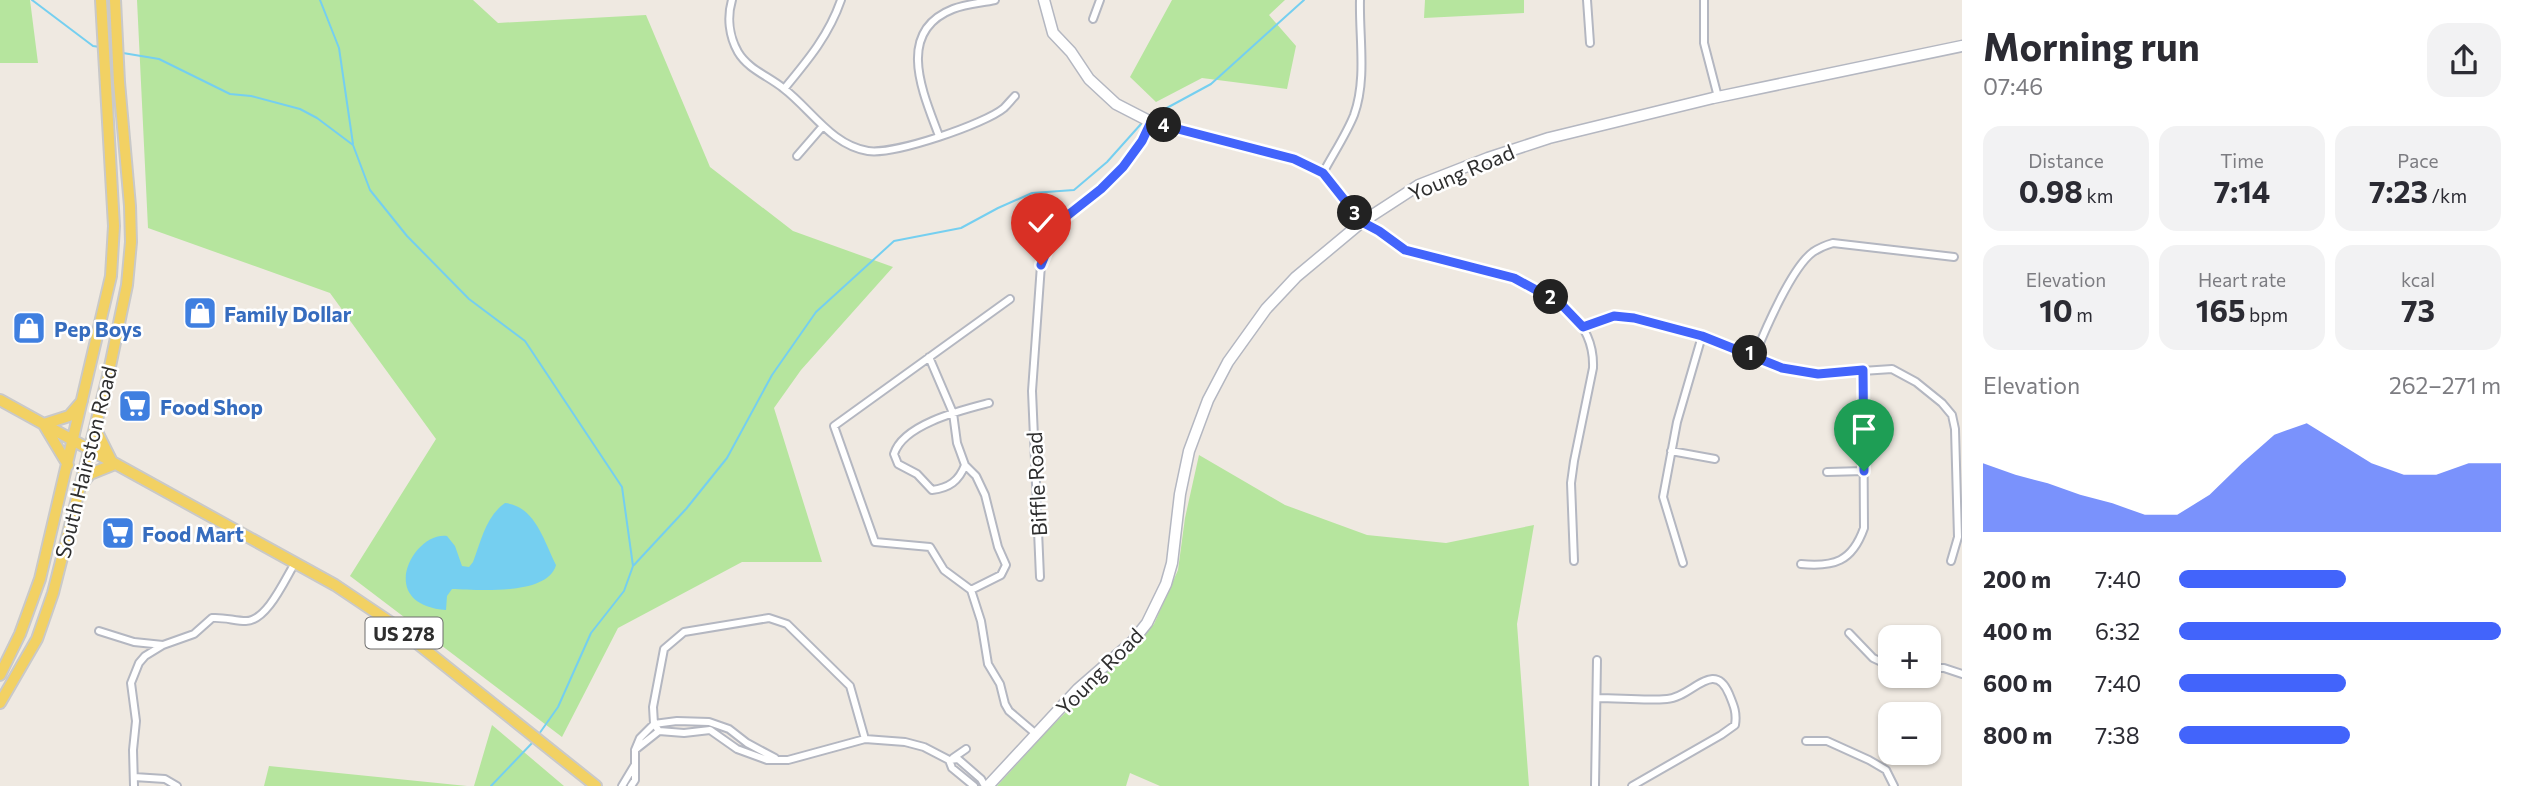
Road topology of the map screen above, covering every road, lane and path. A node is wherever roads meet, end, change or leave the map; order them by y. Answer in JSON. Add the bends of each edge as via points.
{"nodes":[{"id":1,"x":101,"y":0,"type":"edge"},
{"id":2,"x":115,"y":0,"type":"edge"},
{"id":3,"x":732,"y":0,"type":"edge"},
{"id":4,"x":841,"y":0,"type":"edge"},
{"id":5,"x":995,"y":0,"type":"edge"},
{"id":6,"x":1044,"y":0,"type":"edge"},
{"id":7,"x":1101,"y":0,"type":"edge"},
{"id":8,"x":1360,"y":0,"type":"edge"},
{"id":9,"x":1587,"y":0,"type":"edge"},
{"id":10,"x":1704,"y":0,"type":"edge"},
{"id":11,"x":1093,"y":19,"type":"dead end"},
{"id":12,"x":1590,"y":43,"type":"dead end"},
{"id":13,"x":1962,"y":46,"type":"edge"},
{"id":14,"x":784,"y":89,"type":"junction"},
{"id":15,"x":1015,"y":96,"type":"dead end"},
{"id":16,"x":1718,"y":97,"type":"junction"},
{"id":17,"x":1151,"y":122,"type":"junction"},
{"id":18,"x":823,"y":126,"type":"junction"},
{"id":19,"x":939,"y":136,"type":"junction"},
{"id":20,"x":797,"y":156,"type":"dead end"},
{"id":21,"x":1323,"y":173,"type":"junction"},
{"id":22,"x":1362,"y":222,"type":"junction"},
{"id":23,"x":1955,"y":257,"type":"dead end"},
{"id":24,"x":1010,"y":299,"type":"dead end"},
{"id":25,"x":1583,"y":327,"type":"junction"},
{"id":26,"x":1702,"y":336,"type":"junction"},
{"id":27,"x":1755,"y":355,"type":"junction"},
{"id":28,"x":929,"y":357,"type":"junction"},
{"id":29,"x":1863,"y":370,"type":"junction"},
{"id":30,"x":83,"y":400,"type":"junction"},
{"id":31,"x":0,"y":401,"type":"edge"},
{"id":32,"x":989,"y":403,"type":"dead end"},
{"id":33,"x":953,"y":413,"type":"junction"},
{"id":34,"x":44,"y":424,"type":"junction"},
{"id":35,"x":95,"y":428,"type":"junction"},
{"id":36,"x":74,"y":440,"type":"junction"},
{"id":37,"x":89,"y":449,"type":"junction"},
{"id":38,"x":1671,"y":451,"type":"junction"},
{"id":39,"x":1716,"y":459,"type":"dead end"},
{"id":40,"x":115,"y":464,"type":"junction"},
{"id":41,"x":68,"y":465,"type":"junction"},
{"id":42,"x":965,"y":465,"type":"junction"},
{"id":43,"x":1864,"y":471,"type":"junction"},
{"id":44,"x":1827,"y":472,"type":"dead end"},
{"id":45,"x":77,"y":490,"type":"junction"},
{"id":46,"x":1574,"y":561,"type":"dead end"},
{"id":47,"x":1951,"y":561,"type":"dead end"},
{"id":48,"x":295,"y":563,"type":"junction"},
{"id":49,"x":1683,"y":563,"type":"dead end"},
{"id":50,"x":1801,"y":565,"type":"dead end"},
{"id":51,"x":1040,"y":577,"type":"dead end"},
{"id":52,"x":971,"y":590,"type":"junction"},
{"id":53,"x":99,"y":631,"type":"dead end"},
{"id":54,"x":1849,"y":633,"type":"dead end"},
{"id":55,"x":163,"y":645,"type":"junction"},
{"id":56,"x":1597,"y":660,"type":"dead end"},
{"id":57,"x":1878,"y":660,"type":"edge"},
{"id":58,"x":1941,"y":668,"type":"edge"},
{"id":59,"x":1962,"y":674,"type":"edge"},
{"id":60,"x":0,"y":675,"type":"edge"},
{"id":61,"x":1597,"y":698,"type":"junction"},
{"id":62,"x":0,"y":703,"type":"edge"},
{"id":63,"x":654,"y":724,"type":"junction"},
{"id":64,"x":659,"y":731,"type":"junction"},
{"id":65,"x":1036,"y":734,"type":"junction"},
{"id":66,"x":865,"y":739,"type":"junction"},
{"id":67,"x":1806,"y":741,"type":"dead end"},
{"id":68,"x":966,"y":749,"type":"dead end"},
{"id":69,"x":635,"y":750,"type":"junction"},
{"id":70,"x":777,"y":758,"type":"junction"},
{"id":71,"x":949,"y":760,"type":"junction"},
{"id":72,"x":635,"y":764,"type":"junction"},
{"id":73,"x":970,"y":769,"type":"junction"},
{"id":74,"x":134,"y":777,"type":"junction"},
{"id":75,"x":963,"y":777,"type":"junction"},
{"id":76,"x":134,"y":786,"type":"edge"},
{"id":77,"x":177,"y":786,"type":"edge"},
{"id":78,"x":596,"y":786,"type":"edge"},
{"id":79,"x":622,"y":786,"type":"edge"},
{"id":80,"x":631,"y":786,"type":"edge"},
{"id":81,"x":974,"y":786,"type":"edge"},
{"id":82,"x":986,"y":786,"type":"edge"},
{"id":83,"x":1595,"y":786,"type":"edge"},
{"id":84,"x":1632,"y":786,"type":"edge"},
{"id":85,"x":1894,"y":786,"type":"edge"}],
"edges":[{"from":1,"to":30,"type":"main road","name":"South Hairston Road","via":[[114,250]]},
{"from":2,"to":35,"type":"main road","name":"South Hairston Road","via":[[131,242],[127,285]]},
{"from":3,"to":14,"type":"street","via":[[729,28],[739,54]]},
{"from":4,"to":14,"type":"street","via":[[818,49]]},
{"from":5,"to":19,"type":"street","via":[[945,13],[928,27],[920,43],[919,79]]},
{"from":6,"to":17,"type":"street","via":[[1054,33],[1089,79],[1116,104]]},
{"from":7,"to":11,"type":"street"},
{"from":8,"to":21,"type":"street","via":[[1358,100]]},
{"from":9,"to":12,"type":"street"},
{"from":10,"to":16,"type":"street","via":[[1704,43]]},
{"from":13,"to":16,"type":"street","name":"Young Road"},
{"from":14,"to":18,"type":"street"},
{"from":15,"to":19,"type":"street","via":[[986,118]]},
{"from":16,"to":22,"type":"street","name":"Young Road","via":[[1549,138],[1488,158],[1419,185]]},
{"from":17,"to":21,"type":"street","via":[[1294,159]]},
{"from":17,"to":51,"type":"street","name":"Biffle Road","via":[[1123,167],[1058,223],[1041,265],[1032,391]]},
{"from":18,"to":19,"type":"street","via":[[846,143],[868,151],[887,151]]},
{"from":18,"to":20,"type":"street"},
{"from":21,"to":22,"type":"street"},
{"from":22,"to":25,"type":"street","via":[[1405,250],[1531,286],[1560,303]]},
{"from":22,"to":65,"type":"street","name":"Young Road","via":[[1296,277],[1240,343],[1208,400],[1189,451],[1172,563],[1158,604],[1132,642]]},
{"from":23,"to":27,"type":"street","via":[[1833,243],[1823,246],[1805,259]]},
{"from":24,"to":28,"type":"street"},
{"from":25,"to":26,"type":"street","via":[[1614,316]]},
{"from":25,"to":46,"type":"street","via":[[1594,352],[1573,472]]},
{"from":26,"to":27,"type":"street"},
{"from":26,"to":38,"type":"street"},
{"from":27,"to":29,"type":"street","via":[[1799,372]]},
{"from":28,"to":33,"type":"street"},
{"from":28,"to":52,"type":"street","via":[[834,426],[876,542],[930,547],[944,570]]},
{"from":29,"to":43,"type":"street"},
{"from":29,"to":47,"type":"street","via":[[1892,369],[1916,382],[1952,415],[1958,537]]},
{"from":30,"to":34,"type":"main road","via":[[66,417]]},
{"from":30,"to":36,"type":"main road","name":"South Hairston Road"},
{"from":31,"to":34,"type":"main road","number":"US 278"},
{"from":32,"to":33,"type":"street"},
{"from":33,"to":42,"type":"street"},
{"from":33,"to":42,"type":"street","via":[[897,444],[894,454],[898,464],[917,474],[932,490],[953,484]]},
{"from":34,"to":36,"type":"main road","number":"US 278"},
{"from":34,"to":41,"type":"main road"},
{"from":35,"to":37,"type":"main road","name":"South Hairston Road"},
{"from":35,"to":40,"type":"main road"},
{"from":36,"to":37,"type":"main road","number":"US 278"},
{"from":36,"to":41,"type":"main road","name":"South Hairston Road"},
{"from":37,"to":40,"type":"main road","number":"US 278"},
{"from":37,"to":45,"type":"main road","name":"South Hairston Road"},
{"from":38,"to":39,"type":"street"},
{"from":38,"to":49,"type":"street","via":[[1663,497]]},
{"from":40,"to":45,"type":"main road","via":[[90,474]]},
{"from":40,"to":48,"type":"main road","number":"US 278"},
{"from":41,"to":60,"type":"main road","name":"South Hairston Road","via":[[30,611]]},
{"from":42,"to":52,"type":"street","via":[[985,495],[1006,565],[1001,575]]},
{"from":43,"to":44,"type":"street"},
{"from":43,"to":50,"type":"street","via":[[1864,528],[1859,543],[1833,565]]},
{"from":45,"to":62,"type":"main road","name":"South Hairston Road","via":[[37,639]]},
{"from":48,"to":55,"type":"street","via":[[265,612],[255,619],[212,618],[194,634]]},
{"from":48,"to":78,"type":"main road","number":"US 278","via":[[393,624]]},
{"from":52,"to":65,"type":"street","via":[[988,664],[1005,704]]},
{"from":53,"to":55,"type":"street"},
{"from":54,"to":57,"type":"street"},
{"from":55,"to":74,"type":"street","via":[[139,663],[131,683],[136,721]]},
{"from":56,"to":61,"type":"street"},
{"from":58,"to":59,"type":"street"},
{"from":61,"to":83,"type":"street"},
{"from":61,"to":84,"type":"street","via":[[1669,699],[1707,678],[1717,679],[1726,686],[1737,713],[1735,725],[1721,735]]},
{"from":63,"to":64,"type":"street"},
{"from":63,"to":66,"type":"street","via":[[664,649],[684,632],[769,618],[787,624],[850,686]]},
{"from":63,"to":69,"type":"street"},
{"from":63,"to":70,"type":"street","via":[[709,722]]},
{"from":64,"to":69,"type":"street"},
{"from":64,"to":70,"type":"street","via":[[710,730],[757,758]]},
{"from":65,"to":82,"type":"street","name":"Young Road"},
{"from":66,"to":70,"type":"street","via":[[788,760]]},
{"from":66,"to":71,"type":"street","via":[[905,741]]},
{"from":67,"to":85,"type":"street","via":[[1827,741],[1869,760],[1886,770]]},
{"from":68,"to":71,"type":"street"},
{"from":69,"to":72,"type":"street"},
{"from":71,"to":73,"type":"street","via":[[958,759]]},
{"from":71,"to":75,"type":"street"},
{"from":72,"to":79,"type":"street"},
{"from":72,"to":80,"type":"street"},
{"from":73,"to":75,"type":"street"},
{"from":73,"to":82,"type":"street"},
{"from":74,"to":76,"type":"street"},
{"from":74,"to":77,"type":"street","via":[[165,779]]},
{"from":75,"to":81,"type":"street"}]}
